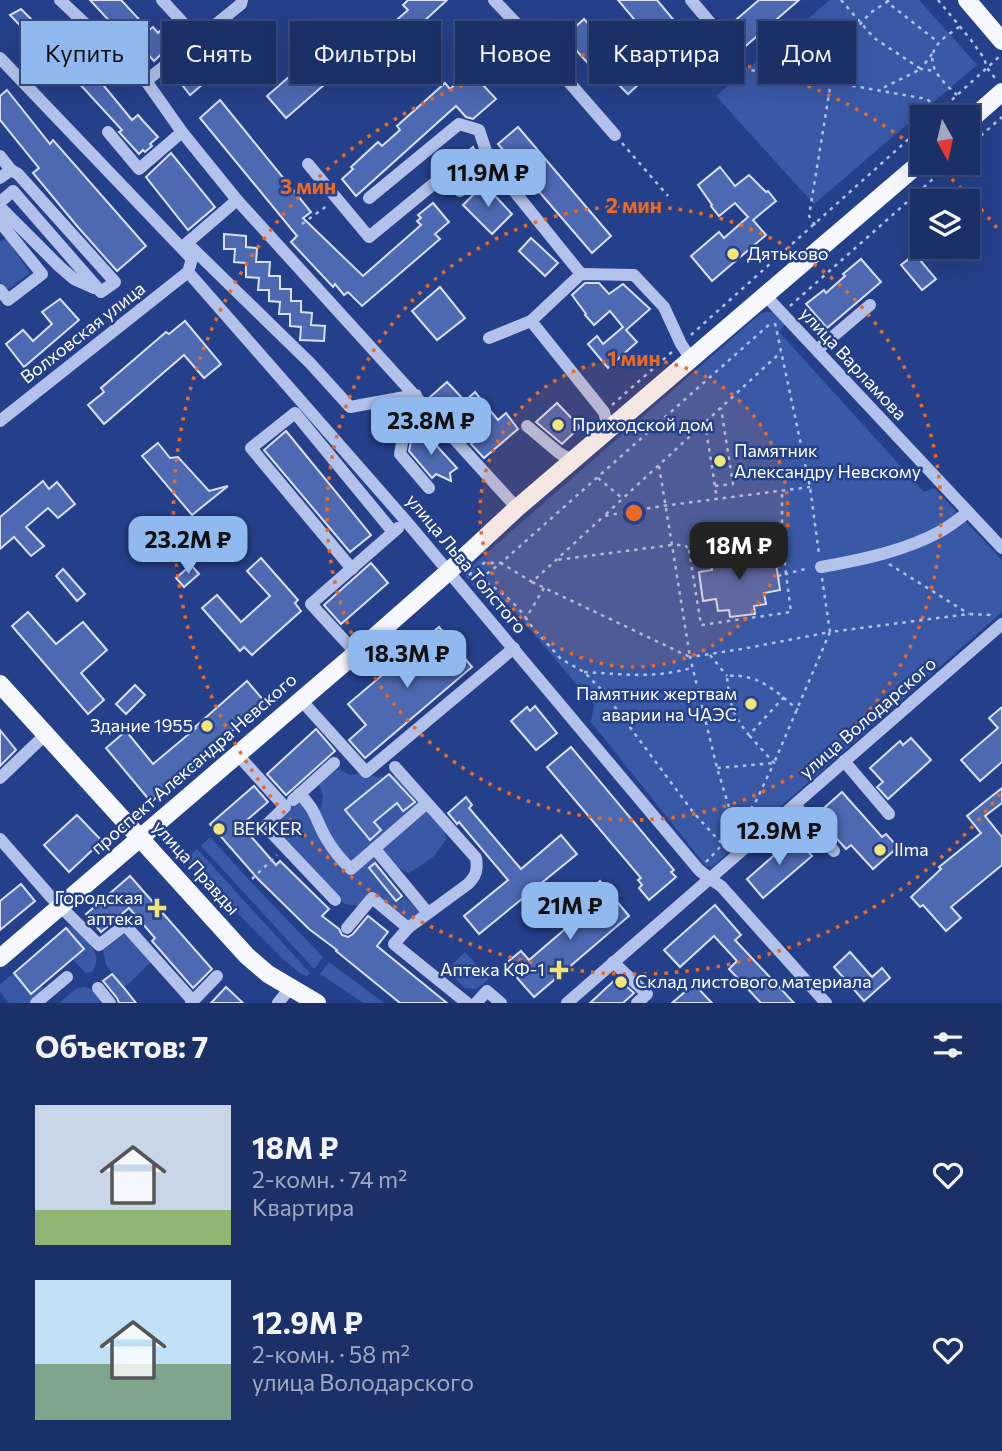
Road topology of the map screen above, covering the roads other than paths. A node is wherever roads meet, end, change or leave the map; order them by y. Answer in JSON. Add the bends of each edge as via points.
{"nodes":[{"id":1,"x":60,"y":0,"type":"edge"},
{"id":2,"x":162,"y":0,"type":"edge"},
{"id":3,"x":242,"y":0,"type":"edge"},
{"id":4,"x":494,"y":0,"type":"edge"},
{"id":5,"x":691,"y":0,"type":"edge"},
{"id":6,"x":967,"y":0,"type":"edge"},
{"id":7,"x":82,"y":21,"type":"edge"},
{"id":8,"x":181,"y":21,"type":"edge"},
{"id":9,"x":220,"y":21,"type":"edge"},
{"id":10,"x":709,"y":21,"type":"edge"},
{"id":11,"x":1002,"y":41,"type":"edge"},
{"id":12,"x":3,"y":67,"type":"edge"},
{"id":13,"x":162,"y":68,"type":"edge"},
{"id":14,"x":148,"y":79,"type":"edge"},
{"id":15,"x":148,"y":84,"type":"edge"},
{"id":16,"x":1002,"y":92,"type":"edge"},
{"id":17,"x":980,"y":111,"type":"edge"},
{"id":18,"x":108,"y":132,"type":"dead end"},
{"id":19,"x":181,"y":132,"type":"junction"},
{"id":20,"x":615,"y":135,"type":"dead end"},
{"id":21,"x":0,"y":156,"type":"edge"},
{"id":22,"x":489,"y":160,"type":"junction"},
{"id":23,"x":307,"y":164,"type":"dead end"},
{"id":24,"x":11,"y":170,"type":"junction"},
{"id":25,"x":910,"y":172,"type":"edge"},
{"id":26,"x":0,"y":178,"type":"edge"},
{"id":27,"x":369,"y":198,"type":"dead end"},
{"id":28,"x":237,"y":200,"type":"junction"},
{"id":29,"x":0,"y":204,"type":"edge"},
{"id":30,"x":0,"y":222,"type":"edge"},
{"id":31,"x":188,"y":272,"type":"junction"},
{"id":32,"x":581,"y":274,"type":"junction"},
{"id":33,"x":0,"y":290,"type":"edge"},
{"id":34,"x":101,"y":292,"type":"junction"},
{"id":35,"x":765,"y":295,"type":"junction"},
{"id":36,"x":870,"y":305,"type":"dead end"},
{"id":37,"x":531,"y":321,"type":"junction"},
{"id":38,"x":489,"y":338,"type":"dead end"},
{"id":39,"x":817,"y":350,"type":"junction"},
{"id":40,"x":686,"y":352,"type":"junction"},
{"id":41,"x":415,"y":395,"type":"junction"},
{"id":42,"x":431,"y":412,"type":"junction"},
{"id":43,"x":0,"y":421,"type":"edge"},
{"id":44,"x":527,"y":426,"type":"dead end"},
{"id":45,"x":609,"y":430,"type":"junction"},
{"id":46,"x":573,"y":461,"type":"junction"},
{"id":47,"x":429,"y":488,"type":"dead end"},
{"id":48,"x":517,"y":508,"type":"junction"},
{"id":49,"x":968,"y":512,"type":"junction"},
{"id":50,"x":406,"y":520,"type":"junction"},
{"id":51,"x":393,"y":532,"type":"junction"},
{"id":52,"x":1002,"y":548,"type":"edge"},
{"id":53,"x":821,"y":567,"type":"road end"},
{"id":54,"x":352,"y":569,"type":"junction"},
{"id":55,"x":454,"y":578,"type":"junction"},
{"id":56,"x":998,"y":622,"type":"edge"},
{"id":57,"x":514,"y":648,"type":"junction"},
{"id":58,"x":356,"y":653,"type":"junction"},
{"id":59,"x":0,"y":684,"type":"edge"},
{"id":60,"x":301,"y":700,"type":"junction"},
{"id":61,"x":46,"y":734,"type":"junction"},
{"id":62,"x":237,"y":754,"type":"junction"},
{"id":63,"x":845,"y":761,"type":"junction"},
{"id":64,"x":334,"y":762,"type":"dead end"},
{"id":65,"x":395,"y":767,"type":"dead end"},
{"id":66,"x":0,"y":778,"type":"edge"},
{"id":67,"x":299,"y":794,"type":"junction"},
{"id":68,"x":427,"y":803,"type":"junction"},
{"id":69,"x":795,"y":804,"type":"junction"},
{"id":70,"x":285,"y":807,"type":"junction"},
{"id":71,"x":889,"y":814,"type":"dead end"},
{"id":72,"x":140,"y":838,"type":"junction"},
{"id":73,"x":0,"y":839,"type":"edge"},
{"id":74,"x":376,"y":849,"type":"junction"},
{"id":75,"x":834,"y":851,"type":"dead end"},
{"id":76,"x":704,"y":875,"type":"junction"},
{"id":77,"x":335,"y":900,"type":"dead end"},
{"id":78,"x":60,"y":906,"type":"junction"},
{"id":79,"x":428,"y":913,"type":"junction"},
{"id":80,"x":347,"y":928,"type":"dead end"},
{"id":81,"x":408,"y":928,"type":"junction"},
{"id":82,"x":0,"y":958,"type":"edge"},
{"id":83,"x":613,"y":962,"type":"junction"},
{"id":84,"x":217,"y":976,"type":"dead end"},
{"id":85,"x":67,"y":977,"type":"dead end"},
{"id":86,"x":98,"y":988,"type":"dead end"},
{"id":87,"x":290,"y":988,"type":"junction"},
{"id":88,"x":192,"y":1002,"type":"edge"},
{"id":89,"x":36,"y":1003,"type":"edge"},
{"id":90,"x":110,"y":1003,"type":"edge"},
{"id":91,"x":278,"y":1003,"type":"edge"},
{"id":92,"x":317,"y":1003,"type":"edge"},
{"id":93,"x":467,"y":1003,"type":"edge"},
{"id":94,"x":476,"y":1003,"type":"edge"},
{"id":95,"x":501,"y":1003,"type":"edge"},
{"id":96,"x":567,"y":1003,"type":"edge"},
{"id":97,"x":637,"y":1003,"type":"edge"},
{"id":98,"x":826,"y":1003,"type":"edge"}],
"edges":[{"from":1,"to":7,"type":"street"},
{"from":2,"to":8,"type":"street"},
{"from":3,"to":9,"type":"street"},
{"from":4,"to":20,"type":"street"},
{"from":5,"to":10,"type":"street"},
{"from":6,"to":11,"type":"main road"},
{"from":12,"to":31,"type":"street","name":"улица Льва Толстого","via":[[192,259]]},
{"from":13,"to":14,"type":"street"},
{"from":15,"to":19,"type":"street"},
{"from":16,"to":17,"type":"main road"},
{"from":18,"to":19,"type":"street","via":[[139,169]]},
{"from":19,"to":28,"type":"street"},
{"from":21,"to":24,"type":"street"},
{"from":22,"to":23,"type":"street","via":[[460,191],[442,177],[369,237]]},
{"from":22,"to":27,"type":"street","via":[[479,130],[459,124]]},
{"from":22,"to":32,"type":"street"},
{"from":24,"to":26,"type":"street"},
{"from":24,"to":34,"type":"street","via":[[115,282]]},
{"from":25,"to":35,"type":"main road","name":"проспект Александра Невского"},
{"from":28,"to":41,"type":"street"},
{"from":28,"to":41,"type":"street","via":[[187,243],[350,407]]},
{"from":29,"to":34,"type":"street","via":[[60,267]]},
{"from":29,"to":34,"type":"street","via":[[13,191]]},
{"from":30,"to":33,"type":"street","via":[[42,274],[8,300]]},
{"from":31,"to":43,"type":"street","name":"Волховская улица"},
{"from":31,"to":50,"type":"street","name":"улица Льва Толстого"},
{"from":32,"to":37,"type":"street"},
{"from":32,"to":40,"type":"street","via":[[634,275],[664,307]]},
{"from":35,"to":39,"type":"street","name":"улица Варламова"},
{"from":35,"to":40,"type":"main road","name":"проспект Александра Невского"},
{"from":36,"to":39,"type":"street"},
{"from":37,"to":38,"type":"street"},
{"from":37,"to":45,"type":"street","via":[[604,412]]},
{"from":39,"to":49,"type":"street","name":"улица Варламова"},
{"from":40,"to":45,"type":"main road","name":"проспект Александра Невского"},
{"from":41,"to":42,"type":"street"},
{"from":42,"to":47,"type":"street","via":[[404,432],[400,454]]},
{"from":42,"to":48,"type":"street"},
{"from":44,"to":46,"type":"street"},
{"from":45,"to":46,"type":"main road","name":"проспект Александра Невского"},
{"from":46,"to":48,"type":"main road","name":"проспект Александра Невского"},
{"from":48,"to":55,"type":"main road","name":"проспект Александра Невского"},
{"from":49,"to":52,"type":"street","name":"улица Варламова"},
{"from":49,"to":53,"type":"street","via":[[940,532],[901,548]]},
{"from":50,"to":51,"type":"street"},
{"from":50,"to":55,"type":"street","name":"улица Льва Толстого"},
{"from":51,"to":54,"type":"street"},
{"from":51,"to":54,"type":"street","via":[[295,413],[251,448]]},
{"from":54,"to":58,"type":"street","via":[[311,604]]},
{"from":55,"to":57,"type":"street","name":"улица Льва Толстого"},
{"from":55,"to":58,"type":"main road","name":"проспект Александра Невского"},
{"from":56,"to":63,"type":"street","name":"улица Володарского"},
{"from":57,"to":60,"type":"street","via":[[366,772]]},
{"from":57,"to":76,"type":"street","name":"улица Льва Толстого"},
{"from":58,"to":60,"type":"main road","name":"проспект Александра Невского"},
{"from":59,"to":61,"type":"main road","name":"улица Правды"},
{"from":60,"to":62,"type":"main road","name":"проспект Александра Невского"},
{"from":61,"to":66,"type":"street"},
{"from":61,"to":72,"type":"main road","name":"улица Правды"},
{"from":62,"to":70,"type":"street"},
{"from":62,"to":72,"type":"main road","name":"проспект Александра Невского"},
{"from":63,"to":69,"type":"street","name":"улица Володарского"},
{"from":63,"to":71,"type":"street"},
{"from":64,"to":67,"type":"street"},
{"from":65,"to":68,"type":"street"},
{"from":67,"to":70,"type":"street"},
{"from":67,"to":74,"type":"street","via":[[351,869]]},
{"from":68,"to":74,"type":"street"},
{"from":68,"to":79,"type":"street","via":[[476,858],[477,867],[468,884]]},
{"from":69,"to":75,"type":"street"},
{"from":69,"to":76,"type":"street","name":"улица Володарского"},
{"from":70,"to":77,"type":"street","via":[[265,826]]},
{"from":72,"to":78,"type":"main road","name":"проспект Александра Невского"},
{"from":72,"to":87,"type":"main road","name":"улица Правды","via":[[247,956]]},
{"from":73,"to":78,"type":"street"},
{"from":74,"to":79,"type":"street"},
{"from":76,"to":83,"type":"street","name":"улица Володарского"},
{"from":76,"to":98,"type":"street","name":"улица Льва Толстого","via":[[721,886]]},
{"from":78,"to":82,"type":"main road","name":"проспект Александра Невского"},
{"from":78,"to":88,"type":"street","via":[[99,945],[125,925]]},
{"from":79,"to":81,"type":"street"},
{"from":80,"to":81,"type":"street","via":[[372,898]]},
{"from":81,"to":93,"type":"street","via":[[394,944]]},
{"from":83,"to":96,"type":"street","name":"улица Володарского"},
{"from":83,"to":97,"type":"street","via":[[647,994]]},
{"from":84,"to":88,"type":"street"},
{"from":85,"to":89,"type":"street"},
{"from":86,"to":90,"type":"street"},
{"from":87,"to":91,"type":"street"},
{"from":87,"to":92,"type":"main road","name":"улица Правды"},
{"from":94,"to":95,"type":"street","via":[[487,991]]}]}
